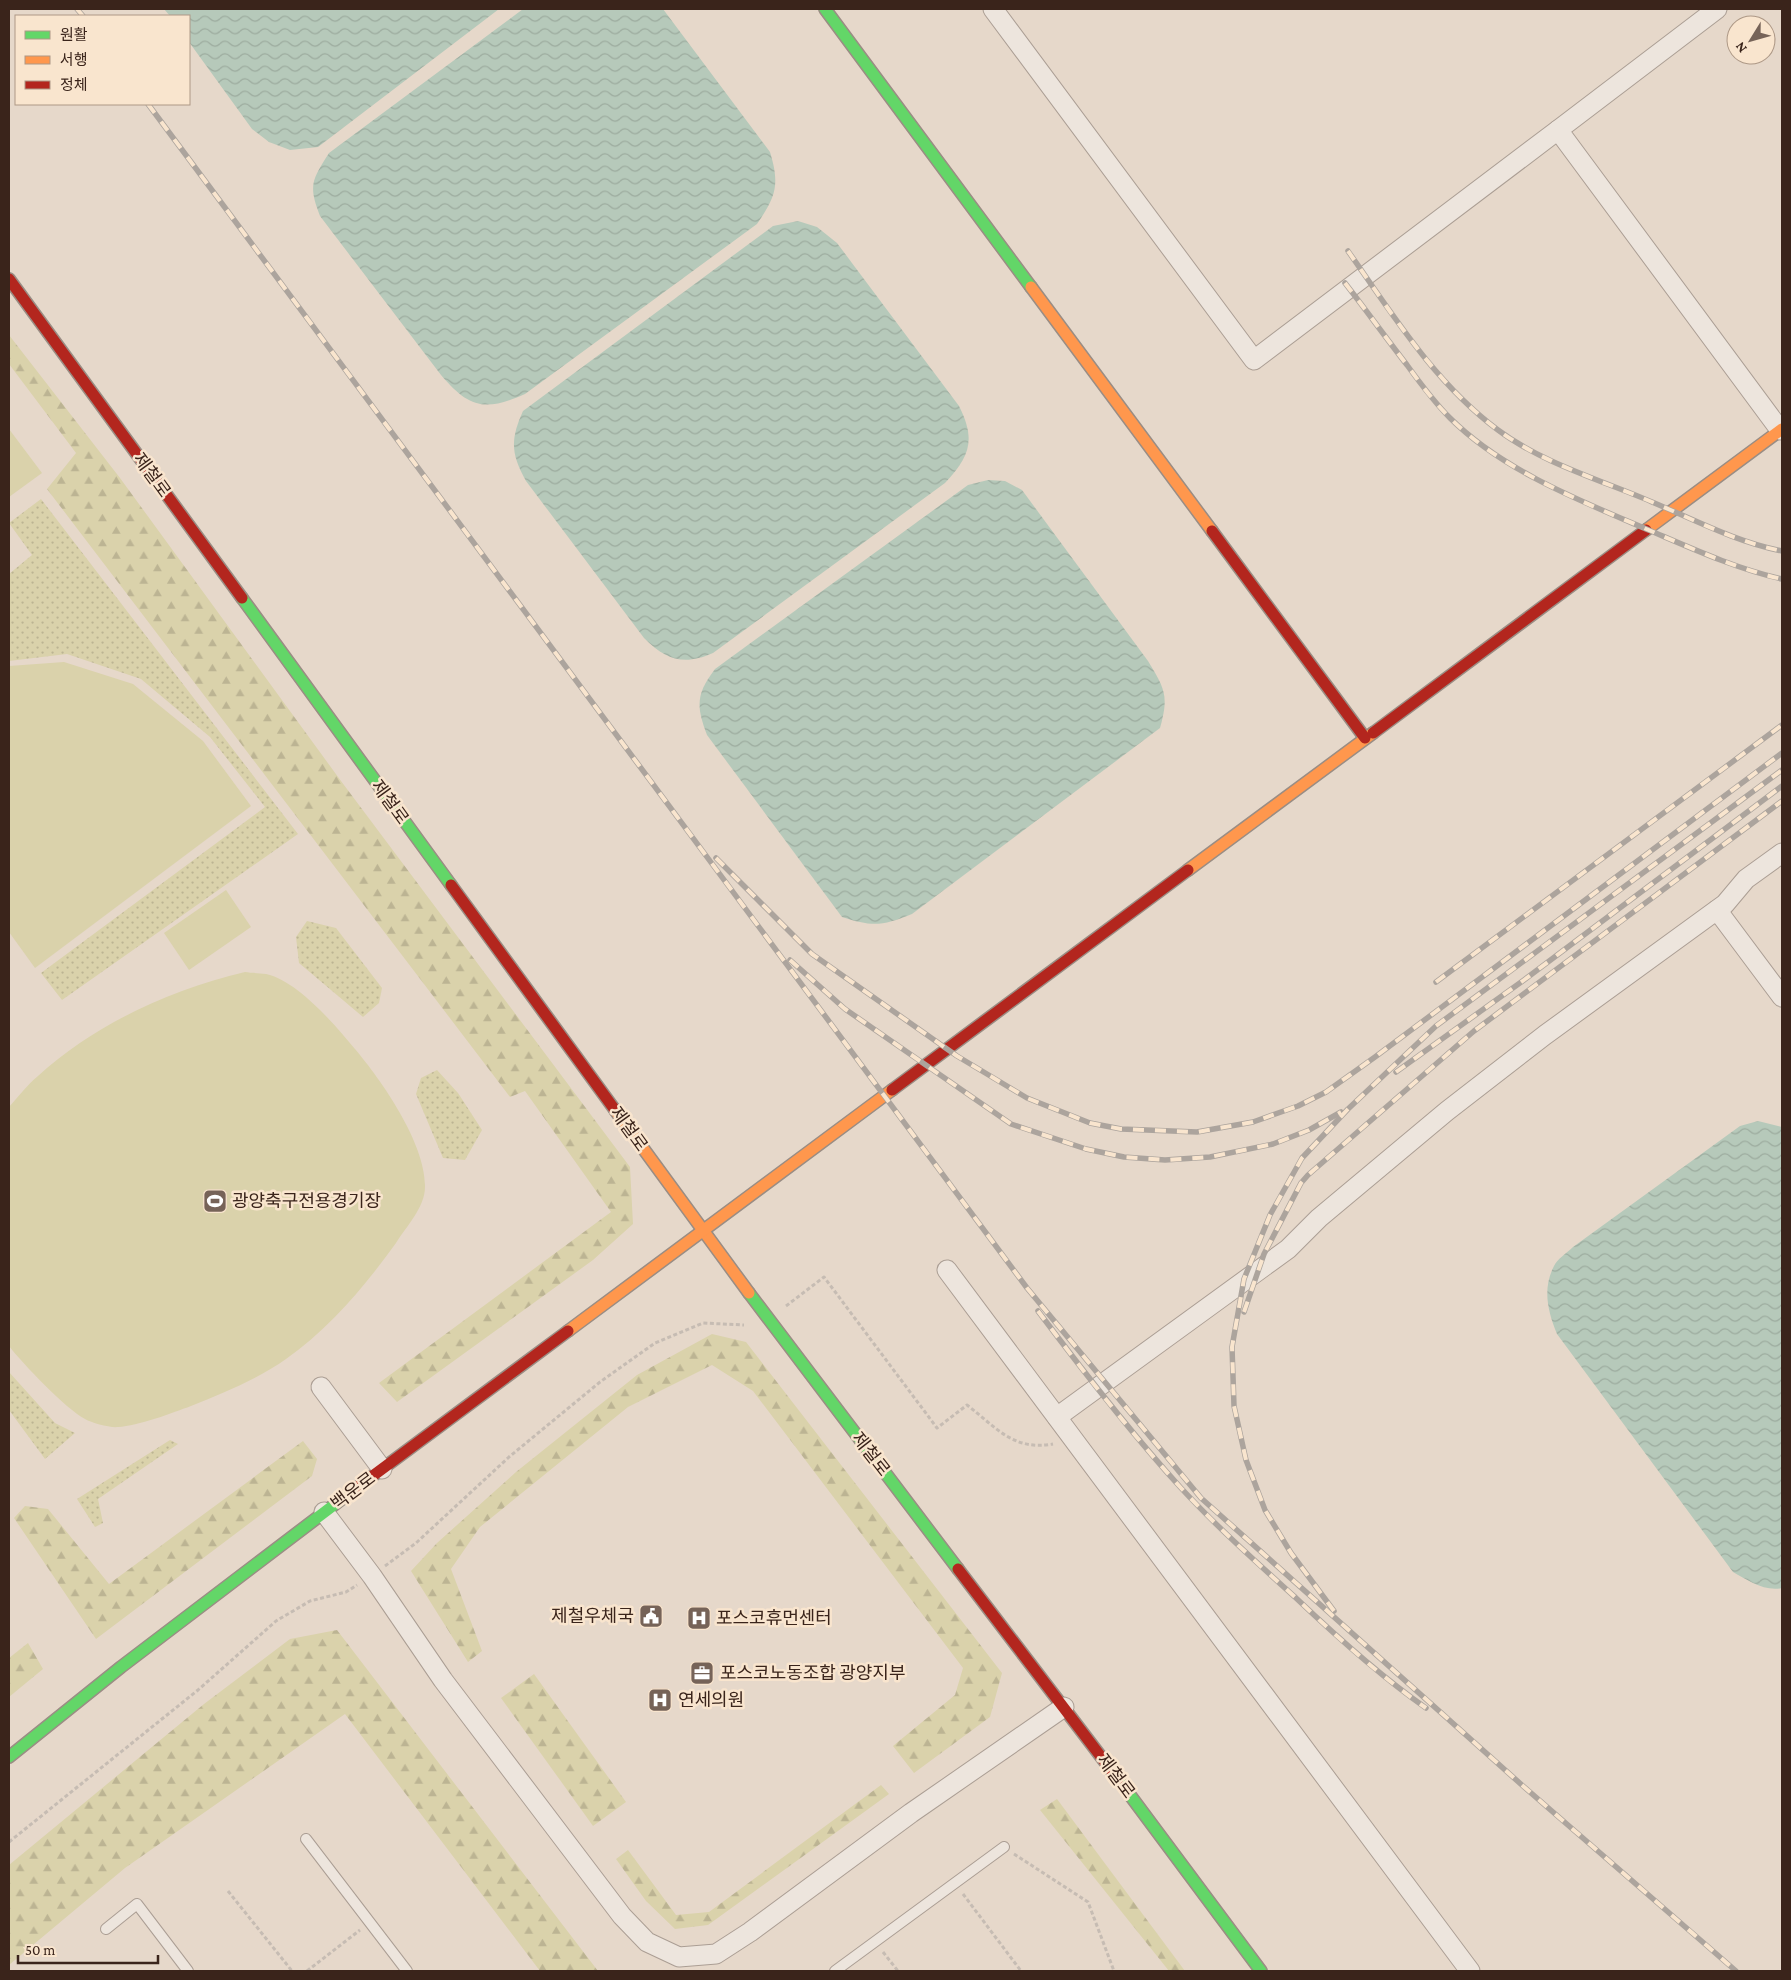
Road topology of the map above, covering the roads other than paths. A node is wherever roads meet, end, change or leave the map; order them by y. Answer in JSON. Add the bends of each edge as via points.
{"nodes":[{"id":1,"x":825,"y":9,"type":"edge"},
{"id":2,"x":993,"y":9,"type":"edge"},
{"id":3,"x":1717,"y":9,"type":"edge"},
{"id":4,"x":1558,"y":130,"type":"junction"},
{"id":5,"x":9,"y":279,"type":"edge"},
{"id":6,"x":1781,"y":430,"type":"edge"},
{"id":7,"x":1365,"y":738,"type":"junction"},
{"id":8,"x":1782,"y":852,"type":"edge"},
{"id":9,"x":1717,"y":910,"type":"junction"},
{"id":10,"x":1782,"y":997,"type":"edge"},
{"id":11,"x":702,"y":1230,"type":"junction"},
{"id":12,"x":947,"y":1270,"type":"dead end"},
{"id":13,"x":320,"y":1387,"type":"dead end"},
{"id":14,"x":1057,"y":1417,"type":"junction"},
{"id":15,"x":382,"y":1469,"type":"junction"},
{"id":16,"x":324,"y":1512,"type":"junction"},
{"id":17,"x":1064,"y":1707,"type":"junction"},
{"id":18,"x":9,"y":1757,"type":"edge"},
{"id":19,"x":306,"y":1839,"type":"dead end"},
{"id":20,"x":1004,"y":1847,"type":"road end"},
{"id":21,"x":106,"y":1929,"type":"dead end"},
{"id":22,"x":188,"y":1971,"type":"edge"},
{"id":23,"x":407,"y":1971,"type":"edge"},
{"id":24,"x":835,"y":1971,"type":"edge"},
{"id":25,"x":1261,"y":1971,"type":"edge"},
{"id":26,"x":1470,"y":1971,"type":"edge"}],
"edges":[{"from":1,"to":7,"type":"main road"},
{"from":2,"to":4,"type":"street","via":[[1254,360]]},
{"from":3,"to":4,"type":"street"},
{"from":4,"to":6,"type":"street"},
{"from":5,"to":11,"type":"main road","name":"제철로"},
{"from":6,"to":7,"type":"main road","name":"백운로"},
{"from":7,"to":11,"type":"main road","name":"백운로"},
{"from":8,"to":9,"type":"street","via":[[1746,879]]},
{"from":9,"to":10,"type":"street"},
{"from":9,"to":14,"type":"street","via":[[1544,1035],[1447,1111],[1319,1218],[1288,1249]]},
{"from":11,"to":15,"type":"main road","name":"백운로"},
{"from":11,"to":17,"type":"main road","name":"제철로"},
{"from":12,"to":14,"type":"street"},
{"from":13,"to":15,"type":"street"},
{"from":14,"to":26,"type":"street"},
{"from":15,"to":16,"type":"main road","name":"백운로"},
{"from":16,"to":17,"type":"street","via":[[442,1680],[622,1916],[647,1942],[679,1957],[716,1954]]},
{"from":16,"to":18,"type":"main road","name":"백운로"},
{"from":17,"to":25,"type":"main road","name":"제철로"},
{"from":19,"to":23,"type":"lane"},
{"from":20,"to":24,"type":"lane"},
{"from":21,"to":22,"type":"lane","via":[[137,1904]]}]}
